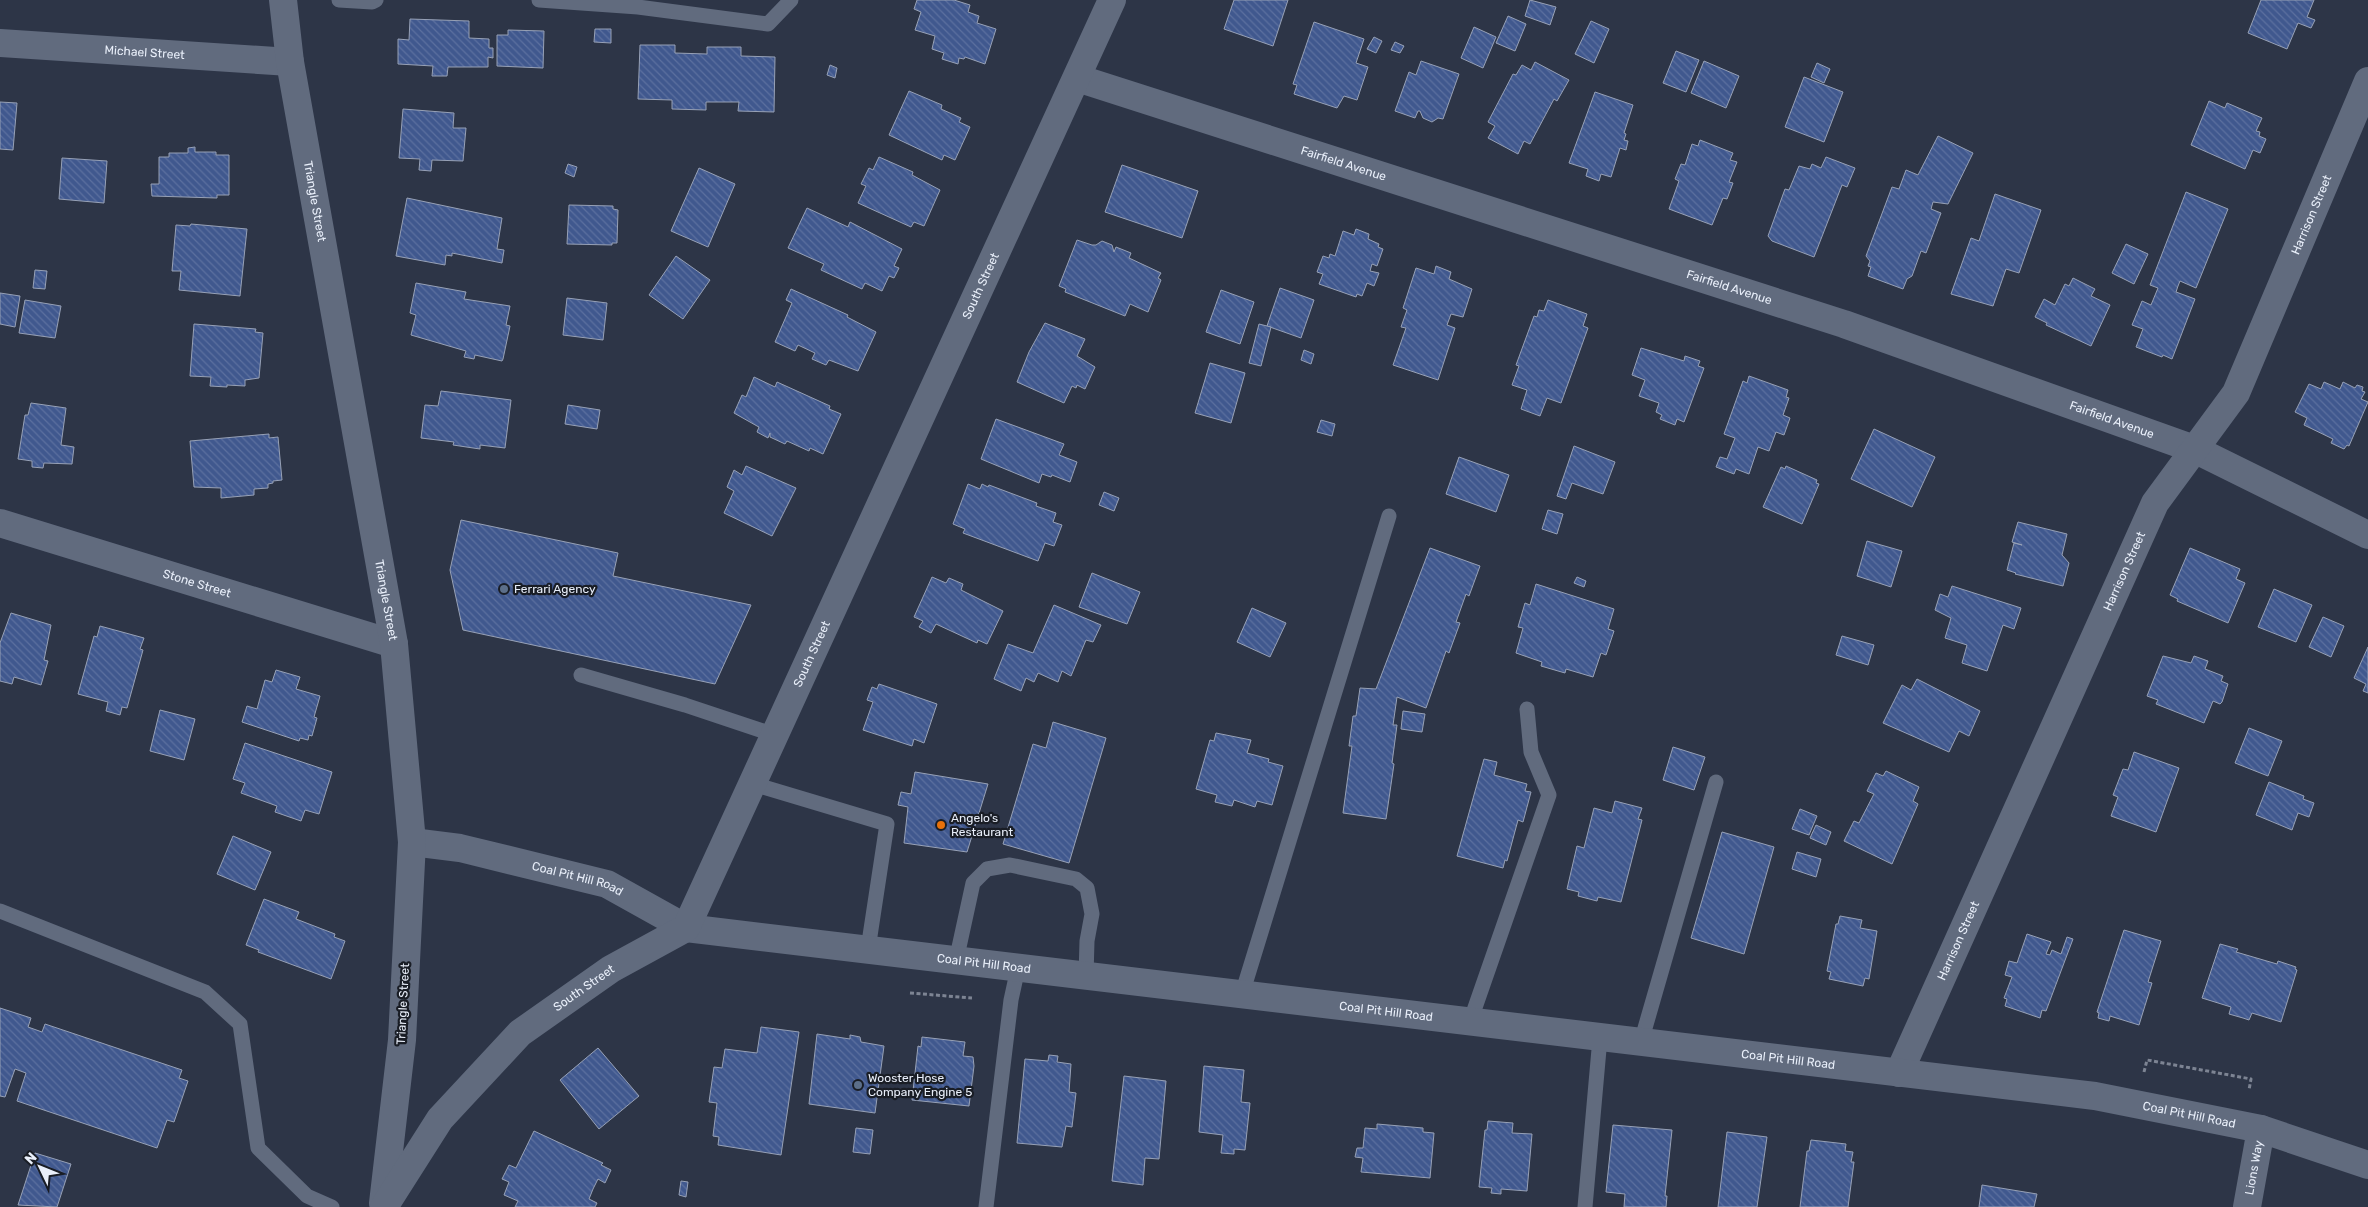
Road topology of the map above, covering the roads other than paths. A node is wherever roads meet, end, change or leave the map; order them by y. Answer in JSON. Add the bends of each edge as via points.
{"nodes":[{"id":1,"x":283,"y":0,"type":"edge"},
{"id":2,"x":339,"y":0,"type":"edge"},
{"id":3,"x":376,"y":0,"type":"edge"},
{"id":4,"x":539,"y":0,"type":"edge"},
{"id":5,"x":791,"y":0,"type":"edge"},
{"id":6,"x":1112,"y":0,"type":"edge"},
{"id":7,"x":0,"y":43,"type":"edge"},
{"id":8,"x":290,"y":62,"type":"junction"},
{"id":9,"x":1077,"y":78,"type":"junction"},
{"id":10,"x":2368,"y":80,"type":"edge"},
{"id":11,"x":2194,"y":449,"type":"junction"},
{"id":12,"x":1389,"y":516,"type":"dead end"},
{"id":13,"x":0,"y":523,"type":"edge"},
{"id":14,"x":2368,"y":535,"type":"edge"},
{"id":15,"x":394,"y":644,"type":"junction"},
{"id":16,"x":582,"y":675,"type":"dead end"},
{"id":17,"x":1527,"y":709,"type":"dead end"},
{"id":18,"x":775,"y":735,"type":"junction"},
{"id":19,"x":1716,"y":782,"type":"dead end"},
{"id":20,"x":753,"y":784,"type":"junction"},
{"id":21,"x":412,"y":842,"type":"junction"},
{"id":22,"x":0,"y":911,"type":"edge"},
{"id":23,"x":686,"y":928,"type":"junction"},
{"id":24,"x":868,"y":950,"type":"junction"},
{"id":25,"x":956,"y":961,"type":"junction"},
{"id":26,"x":1018,"y":968,"type":"junction"},
{"id":27,"x":1086,"y":976,"type":"junction"},
{"id":28,"x":1242,"y":994,"type":"junction"},
{"id":29,"x":1470,"y":1022,"type":"junction"},
{"id":30,"x":1600,"y":1038,"type":"junction"},
{"id":31,"x":1641,"y":1042,"type":"junction"},
{"id":32,"x":1899,"y":1074,"type":"junction"},
{"id":33,"x":2261,"y":1129,"type":"junction"},
{"id":34,"x":2368,"y":1165,"type":"edge"},
{"id":35,"x":332,"y":1207,"type":"edge"},
{"id":36,"x":383,"y":1207,"type":"edge"},
{"id":37,"x":986,"y":1207,"type":"edge"},
{"id":38,"x":1585,"y":1207,"type":"edge"},
{"id":39,"x":2247,"y":1207,"type":"edge"}],
"edges":[{"from":1,"to":8,"type":"street","name":"Triangle Street"},
{"from":2,"to":3,"type":"lane"},
{"from":4,"to":5,"type":"lane","via":[[638,7],[768,24]]},
{"from":6,"to":9,"type":"street","name":"South Street"},
{"from":7,"to":8,"type":"street","name":"Michael Street"},
{"from":8,"to":15,"type":"street","name":"Triangle Street"},
{"from":9,"to":11,"type":"street","name":"Fairfield Avenue","via":[[1844,324]]},
{"from":9,"to":18,"type":"street","name":"South Street"},
{"from":10,"to":11,"type":"street","name":"Harrison Street","via":[[2236,393]]},
{"from":11,"to":14,"type":"street","name":"Fairfield Avenue"},
{"from":11,"to":32,"type":"street","name":"Harrison Street","via":[[2155,503]]},
{"from":12,"to":28,"type":"lane"},
{"from":13,"to":15,"type":"street","name":"Stone Street"},
{"from":15,"to":21,"type":"street","name":"Triangle Street"},
{"from":16,"to":18,"type":"lane"},
{"from":17,"to":29,"type":"lane","via":[[1531,752],[1549,795]]},
{"from":18,"to":20,"type":"street","name":"South Street"},
{"from":19,"to":31,"type":"lane"},
{"from":20,"to":23,"type":"street","name":"South Street"},
{"from":20,"to":24,"type":"lane","via":[[887,824]]},
{"from":21,"to":23,"type":"street","name":"Coal Pit Hill Road","via":[[460,848],[607,884]]},
{"from":21,"to":36,"type":"street","name":"Triangle Street","via":[[402,1040]]},
{"from":22,"to":35,"type":"lane","via":[[205,992],[240,1024],[258,1148],[307,1196]]},
{"from":23,"to":24,"type":"street","name":"Coal Pit Hill Road"},
{"from":23,"to":36,"type":"street","name":"South Street","via":[[611,969],[520,1033],[440,1119]]},
{"from":24,"to":25,"type":"street","name":"Coal Pit Hill Road"},
{"from":25,"to":26,"type":"street","name":"Coal Pit Hill Road"},
{"from":25,"to":27,"type":"lane","via":[[973,883],[987,870],[1010,865],[1076,879],[1087,888],[1092,914]]},
{"from":26,"to":27,"type":"street","name":"Coal Pit Hill Road"},
{"from":26,"to":37,"type":"lane"},
{"from":27,"to":28,"type":"street","name":"Coal Pit Hill Road"},
{"from":28,"to":29,"type":"street","name":"Coal Pit Hill Road"},
{"from":29,"to":30,"type":"street","name":"Coal Pit Hill Road"},
{"from":30,"to":31,"type":"street","name":"Coal Pit Hill Road"},
{"from":30,"to":38,"type":"lane"},
{"from":31,"to":32,"type":"street","name":"Coal Pit Hill Road"},
{"from":32,"to":33,"type":"street","name":"Coal Pit Hill Road","via":[[2095,1096]]},
{"from":33,"to":34,"type":"street","name":"Coal Pit Hill Road"},
{"from":33,"to":39,"type":"street","name":"Lions Way"}]}
